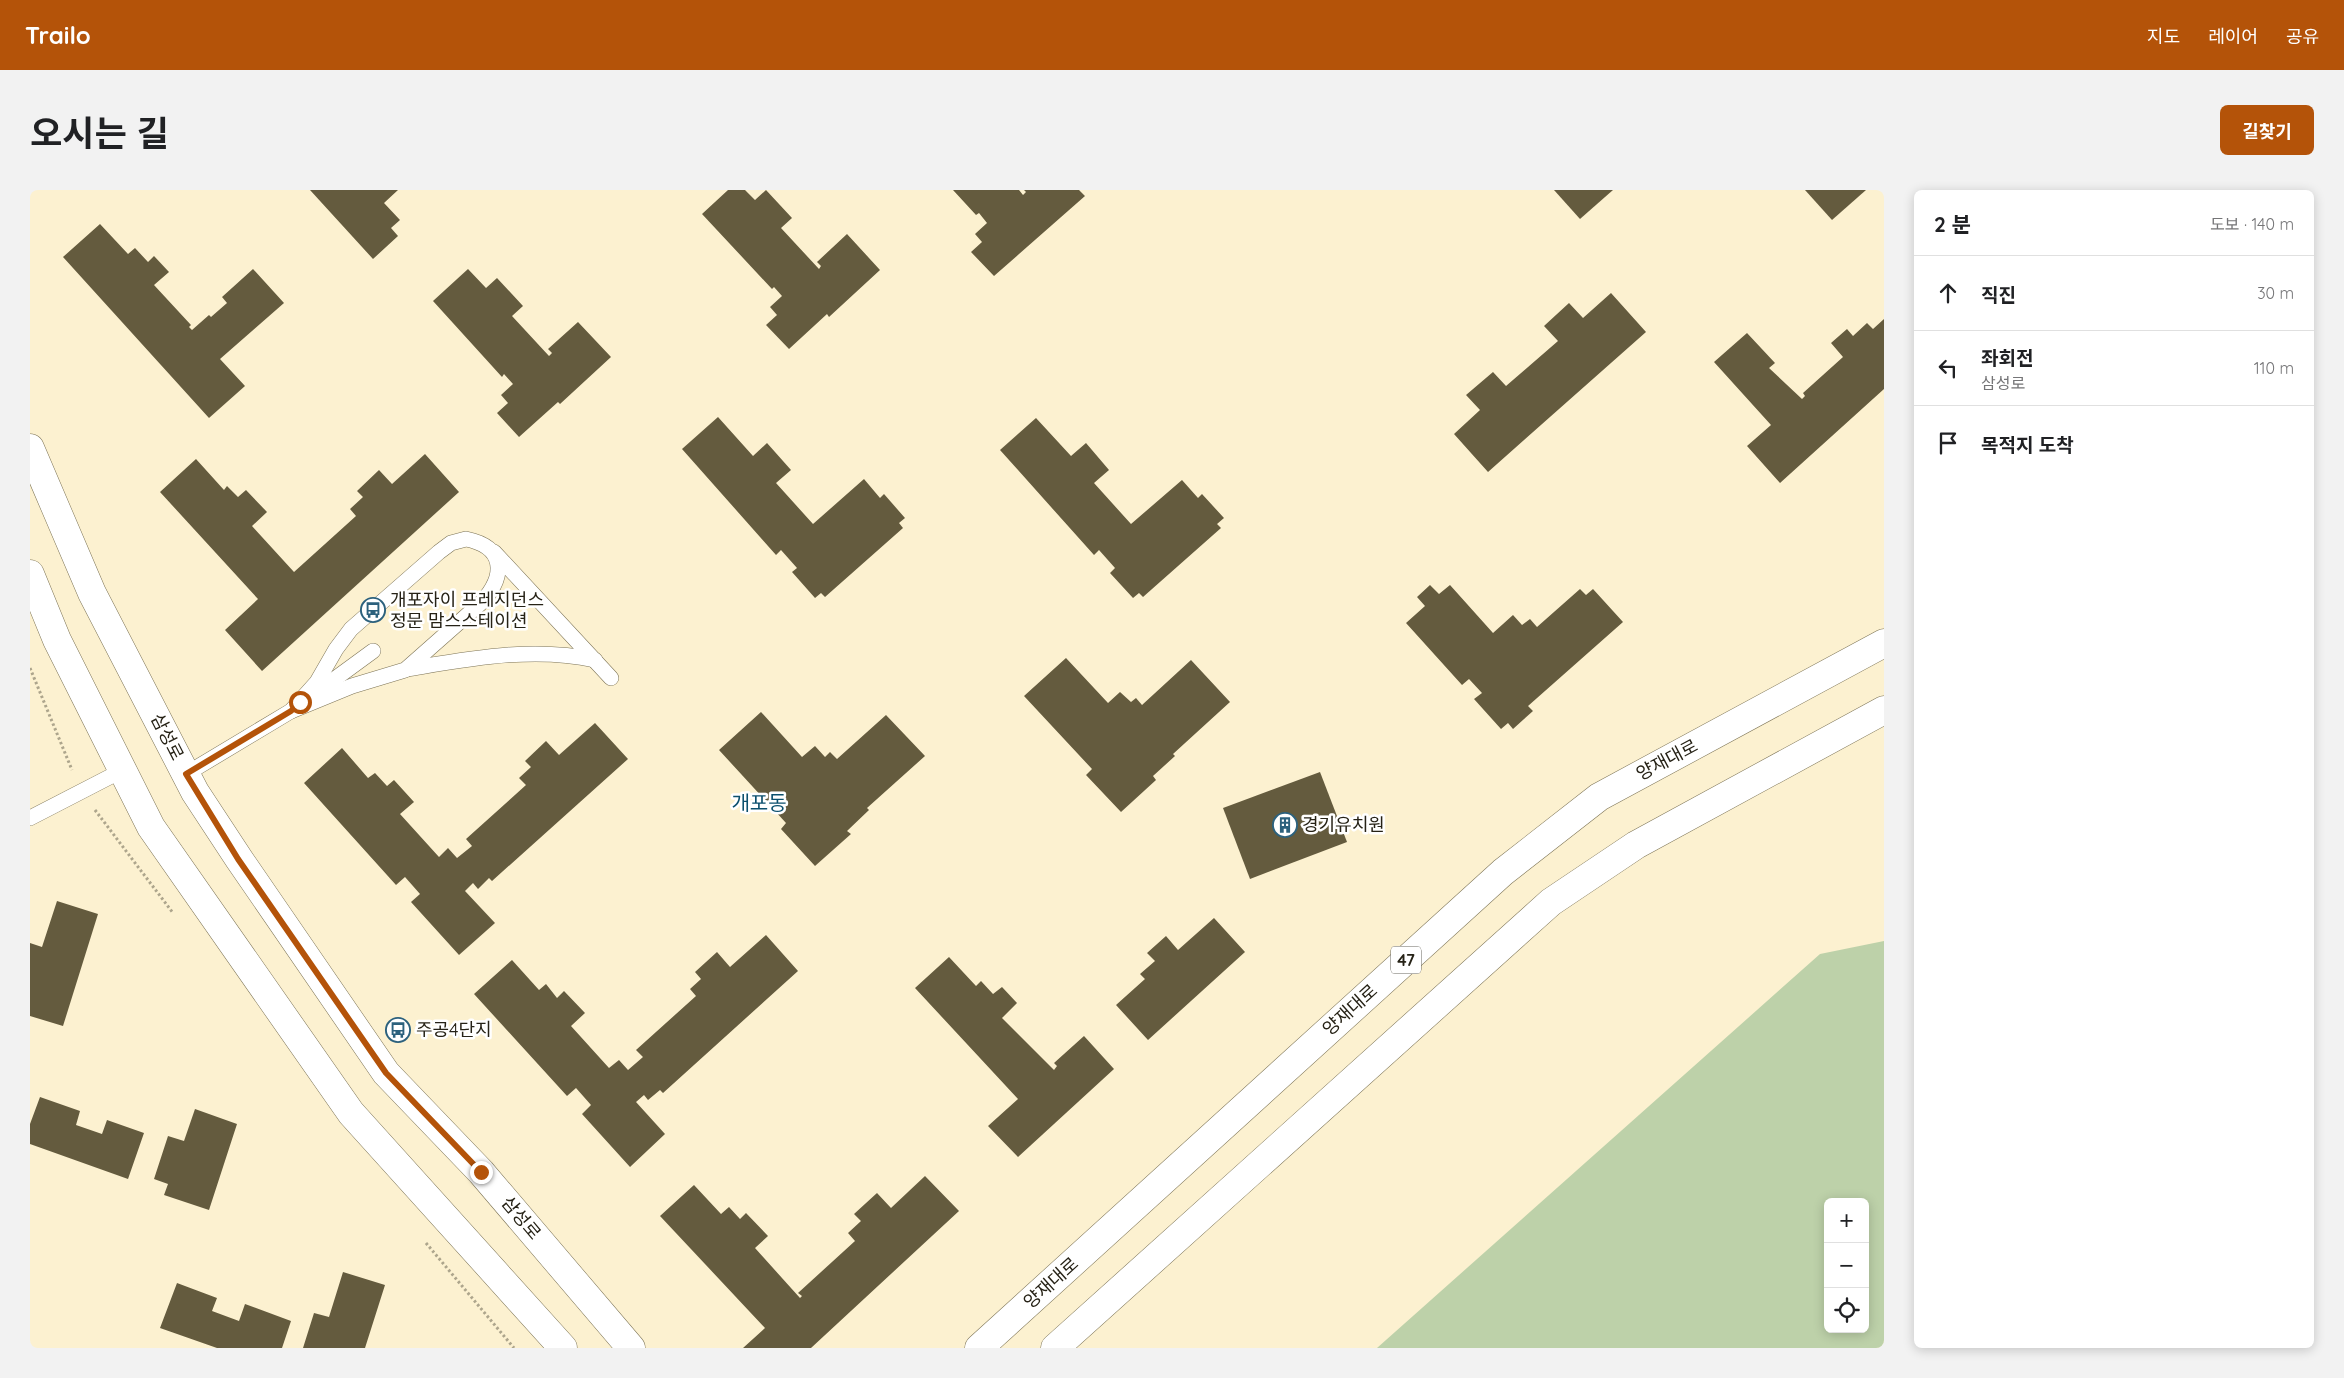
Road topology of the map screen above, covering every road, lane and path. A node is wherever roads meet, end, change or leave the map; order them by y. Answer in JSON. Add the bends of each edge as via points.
{"nodes":[{"id":1,"x":30,"y":448,"type":"edge"},
{"id":2,"x":493,"y":550,"type":"junction"},
{"id":3,"x":30,"y":574,"type":"edge"},
{"id":4,"x":1884,"y":643,"type":"edge"},
{"id":5,"x":373,"y":651,"type":"dead end"},
{"id":6,"x":595,"y":660,"type":"junction"},
{"id":7,"x":405,"y":670,"type":"junction"},
{"id":8,"x":611,"y":678,"type":"dead end"},
{"id":9,"x":1884,"y":710,"type":"edge"},
{"id":10,"x":291,"y":711,"type":"junction"},
{"id":11,"x":122,"y":770,"type":"junction"},
{"id":12,"x":186,"y":774,"type":"junction"},
{"id":13,"x":30,"y":818,"type":"edge"},
{"id":14,"x":563,"y":1348,"type":"edge"},
{"id":15,"x":631,"y":1348,"type":"edge"},
{"id":16,"x":979,"y":1348,"type":"edge"},
{"id":17,"x":1055,"y":1348,"type":"edge"}],
"edges":[{"from":1,"to":12,"type":"main road","name":"삼성로","via":[[92,593]]},
{"from":2,"to":6,"type":"lane"},
{"from":2,"to":7,"type":"lane","via":[[497,577],[492,590]]},
{"from":2,"to":10,"type":"lane","via":[[480,542],[466,539],[439,552],[351,629],[317,682]]},
{"from":3,"to":11,"type":"main road","via":[[57,640]]},
{"from":4,"to":16,"type":"main road","name":"양재대로","number":"47","via":[[1592,802],[1503,872]]},
{"from":5,"to":10,"type":"lane"},
{"from":6,"to":7,"type":"lane","via":[[573,655],[498,656]]},
{"from":6,"to":8,"type":"lane"},
{"from":7,"to":10,"type":"lane","via":[[352,686]]},
{"from":9,"to":17,"type":"main road","via":[[1636,845],[1551,902]]},
{"from":10,"to":12,"type":"lane"},
{"from":11,"to":13,"type":"lane"},
{"from":11,"to":14,"type":"main road","via":[[151,827],[351,1113]]},
{"from":12,"to":15,"type":"main road","name":"삼성로","via":[[238,859],[386,1073],[481,1172]]}]}
